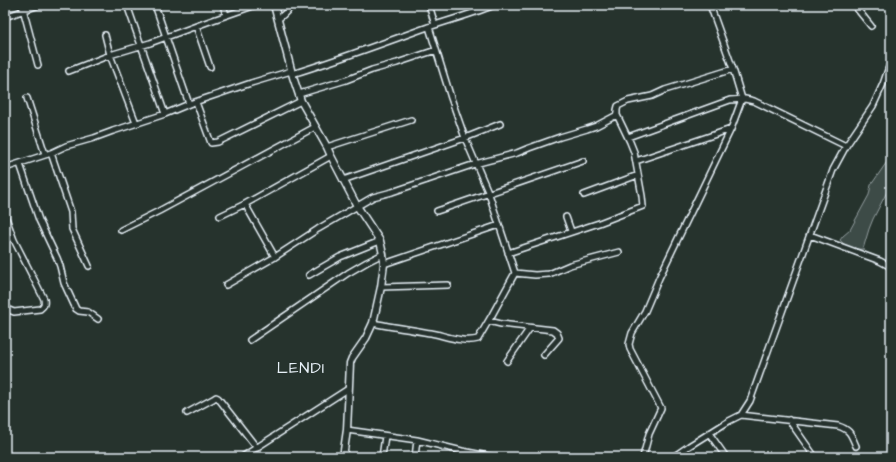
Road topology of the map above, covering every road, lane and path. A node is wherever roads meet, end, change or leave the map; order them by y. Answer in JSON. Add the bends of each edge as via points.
{"nodes":[{"id":1,"x":39,"y":5,"type":"edge"},
{"id":2,"x":128,"y":5,"type":"edge"},
{"id":3,"x":155,"y":5,"type":"edge"},
{"id":4,"x":223,"y":5,"type":"edge"},
{"id":5,"x":256,"y":5,"type":"edge"},
{"id":6,"x":274,"y":5,"type":"edge"},
{"id":7,"x":293,"y":5,"type":"edge"},
{"id":8,"x":428,"y":5,"type":"edge"},
{"id":9,"x":494,"y":5,"type":"edge"},
{"id":10,"x":710,"y":5,"type":"edge"},
{"id":11,"x":854,"y":5,"type":"edge"},
{"id":12,"x":23,"y":8,"type":"edge"},
{"id":13,"x":226,"y":15,"type":"junction"},
{"id":14,"x":5,"y":17,"type":"edge"},
{"id":15,"x":278,"y":20,"type":"junction"},
{"id":16,"x":435,"y":25,"type":"junction"},
{"id":17,"x":196,"y":26,"type":"junction"},
{"id":18,"x":871,"y":26,"type":"dead end"},
{"id":19,"x":429,"y":27,"type":"junction"},
{"id":20,"x":105,"y":35,"type":"dead end"},
{"id":21,"x":166,"y":37,"type":"junction"},
{"id":22,"x":141,"y":46,"type":"junction"},
{"id":23,"x":436,"y":50,"type":"junction"},
{"id":24,"x":110,"y":55,"type":"junction"},
{"id":25,"x":891,"y":61,"type":"edge"},
{"id":26,"x":38,"y":64,"type":"dead end"},
{"id":27,"x":210,"y":67,"type":"dead end"},
{"id":28,"x":733,"y":69,"type":"junction"},
{"id":29,"x":69,"y":71,"type":"dead end"},
{"id":30,"x":291,"y":72,"type":"junction"},
{"id":31,"x":299,"y":94,"type":"junction"},
{"id":32,"x":26,"y":98,"type":"dead end"},
{"id":33,"x":742,"y":99,"type":"junction"},
{"id":34,"x":301,"y":101,"type":"junction"},
{"id":35,"x":196,"y":102,"type":"junction"},
{"id":36,"x":189,"y":104,"type":"junction"},
{"id":37,"x":165,"y":114,"type":"junction"},
{"id":38,"x":617,"y":115,"type":"junction"},
{"id":39,"x":411,"y":120,"type":"dead end"},
{"id":40,"x":136,"y":123,"type":"junction"},
{"id":41,"x":500,"y":124,"type":"dead end"},
{"id":42,"x":315,"y":127,"type":"junction"},
{"id":43,"x":731,"y":129,"type":"junction"},
{"id":44,"x":628,"y":137,"type":"junction"},
{"id":45,"x":465,"y":138,"type":"junction"},
{"id":46,"x":326,"y":146,"type":"junction"},
{"id":47,"x":846,"y":146,"type":"junction"},
{"id":48,"x":51,"y":153,"type":"junction"},
{"id":49,"x":45,"y":154,"type":"junction"},
{"id":50,"x":331,"y":156,"type":"junction"},
{"id":51,"x":583,"y":161,"type":"dead end"},
{"id":52,"x":636,"y":161,"type":"junction"},
{"id":53,"x":20,"y":164,"type":"junction"},
{"id":54,"x":475,"y":164,"type":"junction"},
{"id":55,"x":5,"y":168,"type":"edge"},
{"id":56,"x":638,"y":175,"type":"junction"},
{"id":57,"x":343,"y":180,"type":"junction"},
{"id":58,"x":489,"y":194,"type":"junction"},
{"id":59,"x":584,"y":195,"type":"dead end"},
{"id":60,"x":245,"y":204,"type":"junction"},
{"id":61,"x":358,"y":206,"type":"junction"},
{"id":62,"x":437,"y":211,"type":"dead end"},
{"id":63,"x":5,"y":215,"type":"edge"},
{"id":64,"x":220,"y":216,"type":"dead end"},
{"id":65,"x":566,"y":217,"type":"dead end"},
{"id":66,"x":499,"y":225,"type":"junction"},
{"id":67,"x":121,"y":230,"type":"dead end"},
{"id":68,"x":571,"y":231,"type":"junction"},
{"id":69,"x":810,"y":235,"type":"junction"},
{"id":70,"x":380,"y":240,"type":"junction"},
{"id":71,"x":619,"y":252,"type":"dead end"},
{"id":72,"x":508,"y":253,"type":"junction"},
{"id":73,"x":383,"y":254,"type":"junction"},
{"id":74,"x":275,"y":257,"type":"junction"},
{"id":75,"x":384,"y":264,"type":"junction"},
{"id":76,"x":89,"y":266,"type":"dead end"},
{"id":77,"x":891,"y":267,"type":"edge"},
{"id":78,"x":515,"y":273,"type":"junction"},
{"id":79,"x":309,"y":275,"type":"dead end"},
{"id":80,"x":226,"y":285,"type":"dead end"},
{"id":81,"x":448,"y":286,"type":"dead end"},
{"id":82,"x":381,"y":287,"type":"junction"},
{"id":83,"x":5,"y":304,"type":"edge"},
{"id":84,"x":98,"y":319,"type":"dead end"},
{"id":85,"x":489,"y":321,"type":"junction"},
{"id":86,"x":373,"y":324,"type":"junction"},
{"id":87,"x":530,"y":328,"type":"junction"},
{"id":88,"x":250,"y":340,"type":"dead end"},
{"id":89,"x":544,"y":355,"type":"dead end"},
{"id":90,"x":507,"y":361,"type":"dead end"},
{"id":91,"x":348,"y":388,"type":"junction"},
{"id":92,"x":188,"y":413,"type":"dead end"},
{"id":93,"x":741,"y":415,"type":"junction"},
{"id":94,"x":789,"y":420,"type":"junction"},
{"id":95,"x":347,"y":430,"type":"junction"},
{"id":96,"x":709,"y":433,"type":"junction"},
{"id":97,"x":385,"y":436,"type":"junction"},
{"id":98,"x":417,"y":440,"type":"junction"},
{"id":99,"x":856,"y":446,"type":"dead end"},
{"id":100,"x":257,"y":448,"type":"junction"},
{"id":101,"x":682,"y":455,"type":"edge"},
{"id":102,"x":242,"y":457,"type":"edge"},
{"id":103,"x":343,"y":457,"type":"edge"},
{"id":104,"x":382,"y":457,"type":"edge"},
{"id":105,"x":415,"y":457,"type":"edge"},
{"id":106,"x":493,"y":457,"type":"edge"},
{"id":107,"x":643,"y":457,"type":"edge"},
{"id":108,"x":673,"y":457,"type":"edge"},
{"id":109,"x":726,"y":457,"type":"edge"},
{"id":110,"x":814,"y":457,"type":"edge"}],
"edges":[{"from":1,"to":12,"type":"street"},
{"from":2,"to":22,"type":"street"},
{"from":3,"to":21,"type":"street"},
{"from":4,"to":13,"type":"street"},
{"from":5,"to":13,"type":"street"},
{"from":6,"to":15,"type":"main road"},
{"from":7,"to":15,"type":"street"},
{"from":8,"to":16,"type":"street"},
{"from":9,"to":16,"type":"street"},
{"from":10,"to":28,"type":"street"},
{"from":11,"to":18,"type":"street"},
{"from":12,"to":14,"type":"street"},
{"from":12,"to":26,"type":"street"},
{"from":13,"to":17,"type":"street"},
{"from":15,"to":30,"type":"main road"},
{"from":16,"to":19,"type":"street"},
{"from":17,"to":21,"type":"street"},
{"from":17,"to":27,"type":"street"},
{"from":19,"to":23,"type":"street"},
{"from":19,"to":30,"type":"street","via":[[344,57]]},
{"from":20,"to":24,"type":"street"},
{"from":21,"to":22,"type":"street"},
{"from":21,"to":36,"type":"street"},
{"from":22,"to":24,"type":"street"},
{"from":22,"to":37,"type":"street"},
{"from":23,"to":31,"type":"street"},
{"from":23,"to":45,"type":"street"},
{"from":24,"to":29,"type":"street"},
{"from":24,"to":40,"type":"street"},
{"from":25,"to":47,"type":"street","via":[[875,101]]},
{"from":28,"to":33,"type":"street"},
{"from":28,"to":38,"type":"street","via":[[652,96],[628,101],[618,106]]},
{"from":30,"to":31,"type":"main road"},
{"from":30,"to":35,"type":"street"},
{"from":31,"to":34,"type":"main road"},
{"from":32,"to":49,"type":"street"},
{"from":33,"to":43,"type":"street"},
{"from":33,"to":44,"type":"street","via":[[730,100]]},
{"from":33,"to":47,"type":"street","via":[[754,101]]},
{"from":34,"to":35,"type":"street","via":[[218,142],[210,143]]},
{"from":34,"to":42,"type":"main road"},
{"from":35,"to":36,"type":"street"},
{"from":36,"to":37,"type":"street"},
{"from":37,"to":40,"type":"street"},
{"from":38,"to":44,"type":"street"},
{"from":38,"to":54,"type":"street","via":[[591,128]]},
{"from":39,"to":46,"type":"street"},
{"from":40,"to":48,"type":"street"},
{"from":41,"to":45,"type":"street"},
{"from":42,"to":46,"type":"main road"},
{"from":42,"to":67,"type":"street"},
{"from":43,"to":52,"type":"street"},
{"from":43,"to":107,"type":"street","via":[[630,339],[630,349],[661,408],[649,434]]},
{"from":44,"to":52,"type":"street"},
{"from":45,"to":54,"type":"street"},
{"from":45,"to":57,"type":"street"},
{"from":46,"to":50,"type":"main road"},
{"from":47,"to":69,"type":"street","via":[[833,170]]},
{"from":48,"to":49,"type":"street"},
{"from":48,"to":76,"type":"street","via":[[71,212],[72,229]]},
{"from":49,"to":53,"type":"street"},
{"from":50,"to":57,"type":"main road"},
{"from":50,"to":60,"type":"street"},
{"from":51,"to":58,"type":"street"},
{"from":52,"to":56,"type":"street"},
{"from":53,"to":55,"type":"street"},
{"from":53,"to":84,"type":"street","via":[[39,220],[59,262],[64,282],[76,309],[88,312]]},
{"from":54,"to":58,"type":"street"},
{"from":54,"to":61,"type":"street","via":[[373,197]]},
{"from":56,"to":59,"type":"street"},
{"from":56,"to":68,"type":"street","via":[[643,206]]},
{"from":57,"to":61,"type":"main road"},
{"from":58,"to":62,"type":"street"},
{"from":58,"to":66,"type":"street"},
{"from":60,"to":64,"type":"street"},
{"from":60,"to":74,"type":"street"},
{"from":61,"to":70,"type":"main road"},
{"from":61,"to":74,"type":"street"},
{"from":63,"to":83,"type":"street","via":[[14,240],[44,299],[43,307],[14,312]]},
{"from":65,"to":68,"type":"street"},
{"from":66,"to":72,"type":"street"},
{"from":66,"to":75,"type":"street"},
{"from":68,"to":72,"type":"street"},
{"from":69,"to":77,"type":"street"},
{"from":69,"to":93,"type":"street","via":[[752,396]]},
{"from":70,"to":73,"type":"main road"},
{"from":70,"to":79,"type":"street","via":[[340,257]]},
{"from":71,"to":78,"type":"street","via":[[570,265],[549,274]]},
{"from":72,"to":78,"type":"street"},
{"from":73,"to":75,"type":"main road"},
{"from":73,"to":88,"type":"street","via":[[348,273]]},
{"from":74,"to":80,"type":"street"},
{"from":75,"to":82,"type":"main road"},
{"from":78,"to":85,"type":"street"},
{"from":81,"to":82,"type":"street"},
{"from":82,"to":86,"type":"main road"},
{"from":85,"to":86,"type":"street","via":[[478,339],[470,340]]},
{"from":85,"to":87,"type":"street"},
{"from":86,"to":91,"type":"main road","via":[[350,363]]},
{"from":87,"to":89,"type":"street","via":[[553,330],[559,336]]},
{"from":87,"to":90,"type":"street"},
{"from":91,"to":95,"type":"main road"},
{"from":91,"to":100,"type":"street"},
{"from":92,"to":100,"type":"street","via":[[218,398]]},
{"from":93,"to":94,"type":"street"},
{"from":93,"to":96,"type":"street"},
{"from":94,"to":99,"type":"street","via":[[844,428],[850,433]]},
{"from":94,"to":110,"type":"street"},
{"from":95,"to":97,"type":"street"},
{"from":95,"to":103,"type":"main road"},
{"from":96,"to":101,"type":"street","via":[[689,446]]},
{"from":96,"to":109,"type":"street"},
{"from":97,"to":98,"type":"street"},
{"from":97,"to":104,"type":"street"},
{"from":98,"to":105,"type":"street"},
{"from":98,"to":106,"type":"street"},
{"from":100,"to":102,"type":"street"},
{"from":101,"to":108,"type":"street"}]}
